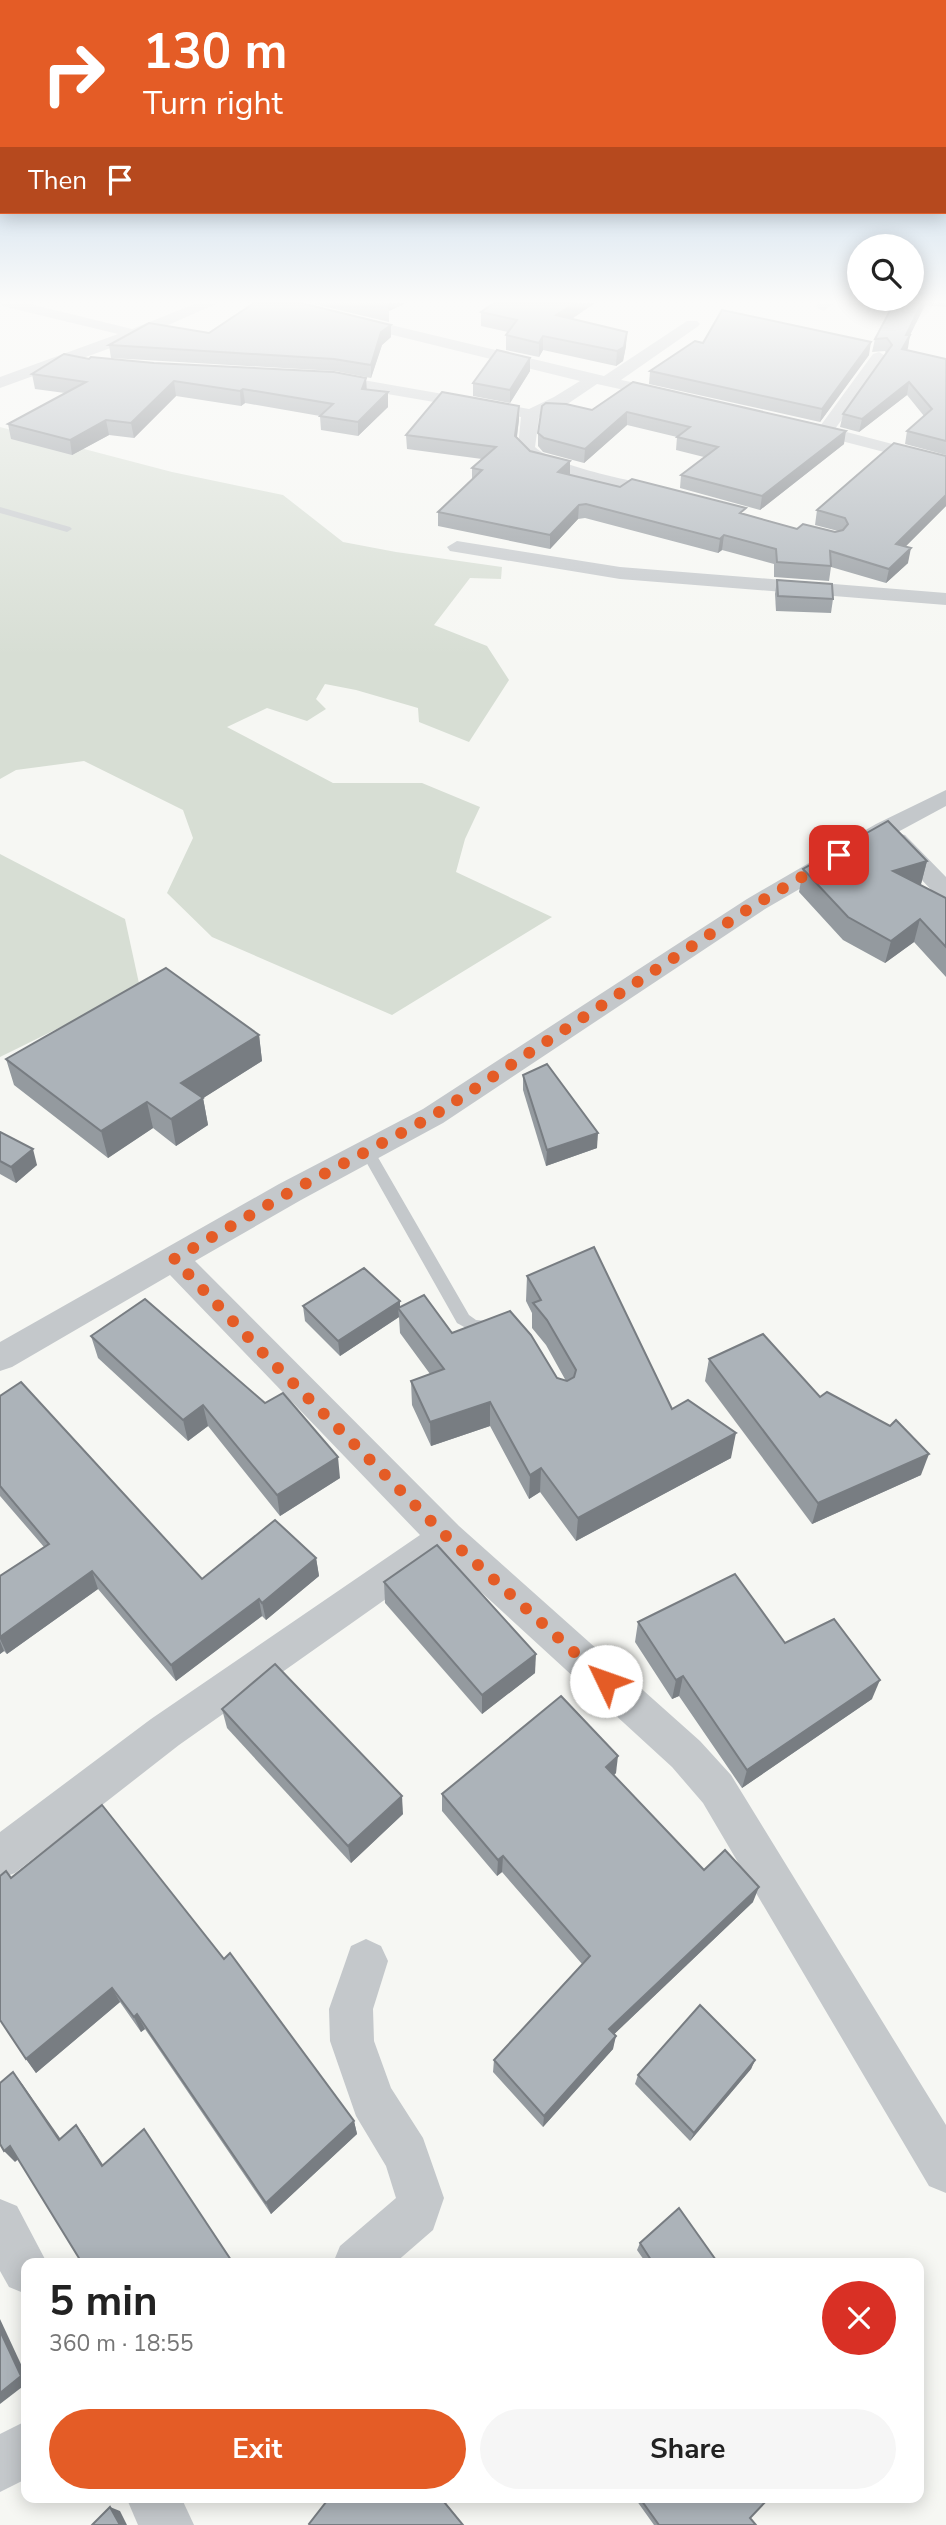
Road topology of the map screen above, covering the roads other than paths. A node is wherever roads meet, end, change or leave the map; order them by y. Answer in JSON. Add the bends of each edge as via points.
{"nodes":[{"id":1,"x":529,"y":421,"type":"edge"},
{"id":2,"x":784,"y":421,"type":"edge"},
{"id":3,"x":832,"y":421,"type":"edge"},
{"id":4,"x":825,"y":431,"type":"junction"},
{"id":5,"x":946,"y":463,"type":"edge"},
{"id":6,"x":682,"y":498,"type":"edge"},
{"id":7,"x":0,"y":510,"type":"edge"},
{"id":8,"x":67,"y":529,"type":"dead end"},
{"id":9,"x":457,"y":547,"type":"dead end"},
{"id":10,"x":946,"y":599,"type":"edge"},
{"id":11,"x":946,"y":797,"type":"edge"},
{"id":12,"x":885,"y":829,"type":"junction"},
{"id":13,"x":946,"y":891,"type":"edge"},
{"id":14,"x":367,"y":1151,"type":"junction"},
{"id":15,"x":174,"y":1259,"type":"junction"},
{"id":16,"x":512,"y":1324,"type":"edge"},
{"id":17,"x":0,"y":1358,"type":"edge"},
{"id":18,"x":446,"y":1536,"type":"junction"},
{"id":19,"x":0,"y":1858,"type":"edge"},
{"id":20,"x":366,"y":1961,"type":"dead end"},
{"id":21,"x":946,"y":2169,"type":"edge"},
{"id":22,"x":0,"y":2223,"type":"edge"},
{"id":23,"x":363,"y":2258,"type":"edge"},
{"id":24,"x":21,"y":2261,"type":"edge"},
{"id":25,"x":21,"y":2451,"type":"edge"},
{"id":26,"x":0,"y":2466,"type":"edge"},
{"id":27,"x":155,"y":2503,"type":"edge"},
{"id":28,"x":167,"y":2525,"type":"edge"}],
"edges":[{"from":1,"to":6,"type":"street","via":[[526,448],[530,455]]},
{"from":2,"to":4,"type":"street"},
{"from":3,"to":4,"type":"street"},
{"from":4,"to":5,"type":"street"},
{"from":7,"to":8,"type":"lane"},
{"from":9,"to":10,"type":"street","via":[[620,573]]},
{"from":11,"to":12,"type":"street"},
{"from":12,"to":13,"type":"street"},
{"from":12,"to":14,"type":"street","via":[[756,904],[461,1099]]},
{"from":14,"to":15,"type":"street"},
{"from":14,"to":16,"type":"lane","via":[[463,1319],[473,1326]]},
{"from":15,"to":17,"type":"street"},
{"from":15,"to":18,"type":"street"},
{"from":18,"to":19,"type":"street","via":[[165,1732]]},
{"from":18,"to":21,"type":"street","via":[[686,1754],[717,1789]]},
{"from":20,"to":23,"type":"street","via":[[351,2010],[352,2041],[372,2100],[407,2155],[420,2198],[416,2213]]},
{"from":22,"to":24,"type":"street"},
{"from":25,"to":26,"type":"street"},
{"from":27,"to":28,"type":"street"}]}
